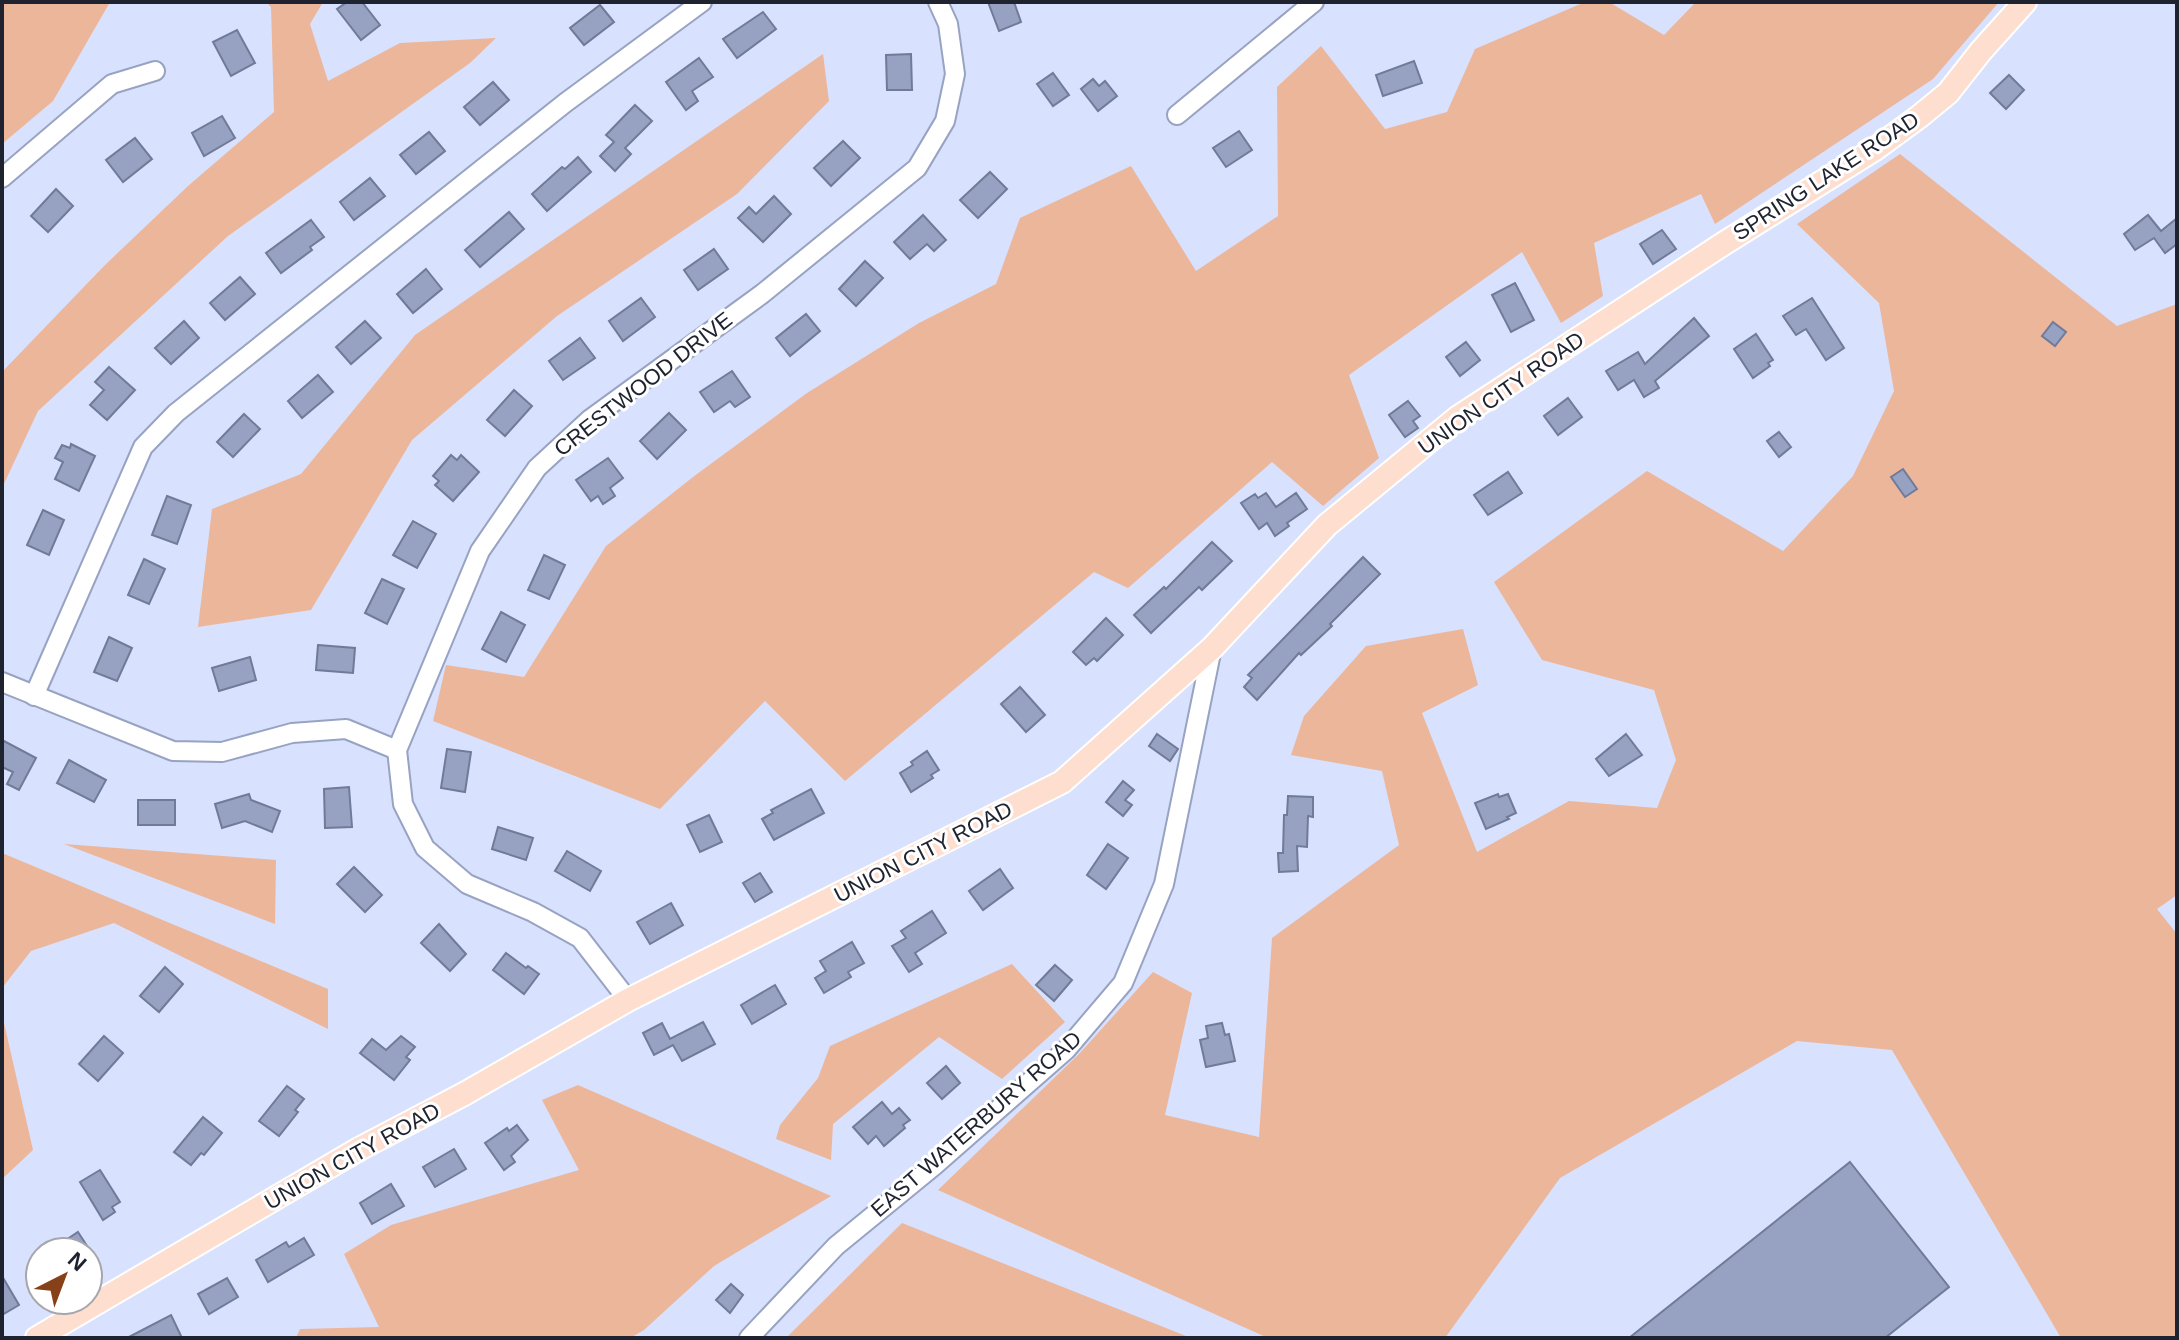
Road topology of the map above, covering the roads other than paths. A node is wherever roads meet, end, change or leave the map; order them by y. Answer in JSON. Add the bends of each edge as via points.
{"nodes":[{"id":1,"x":702,"y":2,"type":"edge"},
{"id":2,"x":938,"y":2,"type":"edge"},
{"id":3,"x":1314,"y":2,"type":"edge"},
{"id":4,"x":2025,"y":2,"type":"edge"},
{"id":5,"x":155,"y":71,"type":"dead end"},
{"id":6,"x":1177,"y":115,"type":"dead end"},
{"id":7,"x":2,"y":178,"type":"edge"},
{"id":8,"x":1723,"y":244,"type":"joint"},
{"id":9,"x":1212,"y":648,"type":"junction"},
{"id":10,"x":2,"y":682,"type":"edge"},
{"id":11,"x":34,"y":696,"type":"junction"},
{"id":12,"x":397,"y":750,"type":"junction"},
{"id":13,"x":628,"y":1000,"type":"junction"},
{"id":14,"x":37,"y":1338,"type":"edge"},
{"id":15,"x":749,"y":1338,"type":"edge"}],
"edges":[{"from":1,"to":11,"type":"street","via":[[565,103],[176,413],[143,447]]},
{"from":2,"to":12,"type":"street","name":"CRESTWOOD DRIVE","via":[[948,24],[955,74],[945,121],[917,168],[762,294],[589,420],[537,468],[480,551]]},
{"from":3,"to":6,"type":"street"},
{"from":4,"to":8,"type":"main road","name":"SPRING LAKE ROAD","via":[[1929,109]]},
{"from":5,"to":7,"type":"street","via":[[112,84]]},
{"from":8,"to":9,"type":"main road","name":"UNION CITY ROAD","via":[[1457,418],[1327,525]]},
{"from":9,"to":13,"type":"main road","name":"UNION CITY ROAD","via":[[1062,782]]},
{"from":9,"to":15,"type":"street","name":"EAST WATERBURY ROAD","via":[[1164,884],[1123,983],[1066,1050],[836,1246]]},
{"from":10,"to":11,"type":"street"},
{"from":11,"to":12,"type":"street","via":[[173,751],[222,752],[292,733],[346,729]]},
{"from":12,"to":13,"type":"street","name":"CRESTWOOD DRIVE","via":[[403,804],[425,848],[467,884],[580,938]]},
{"from":13,"to":14,"type":"main road","name":"UNION CITY ROAD","via":[[359,1149]]}]}
